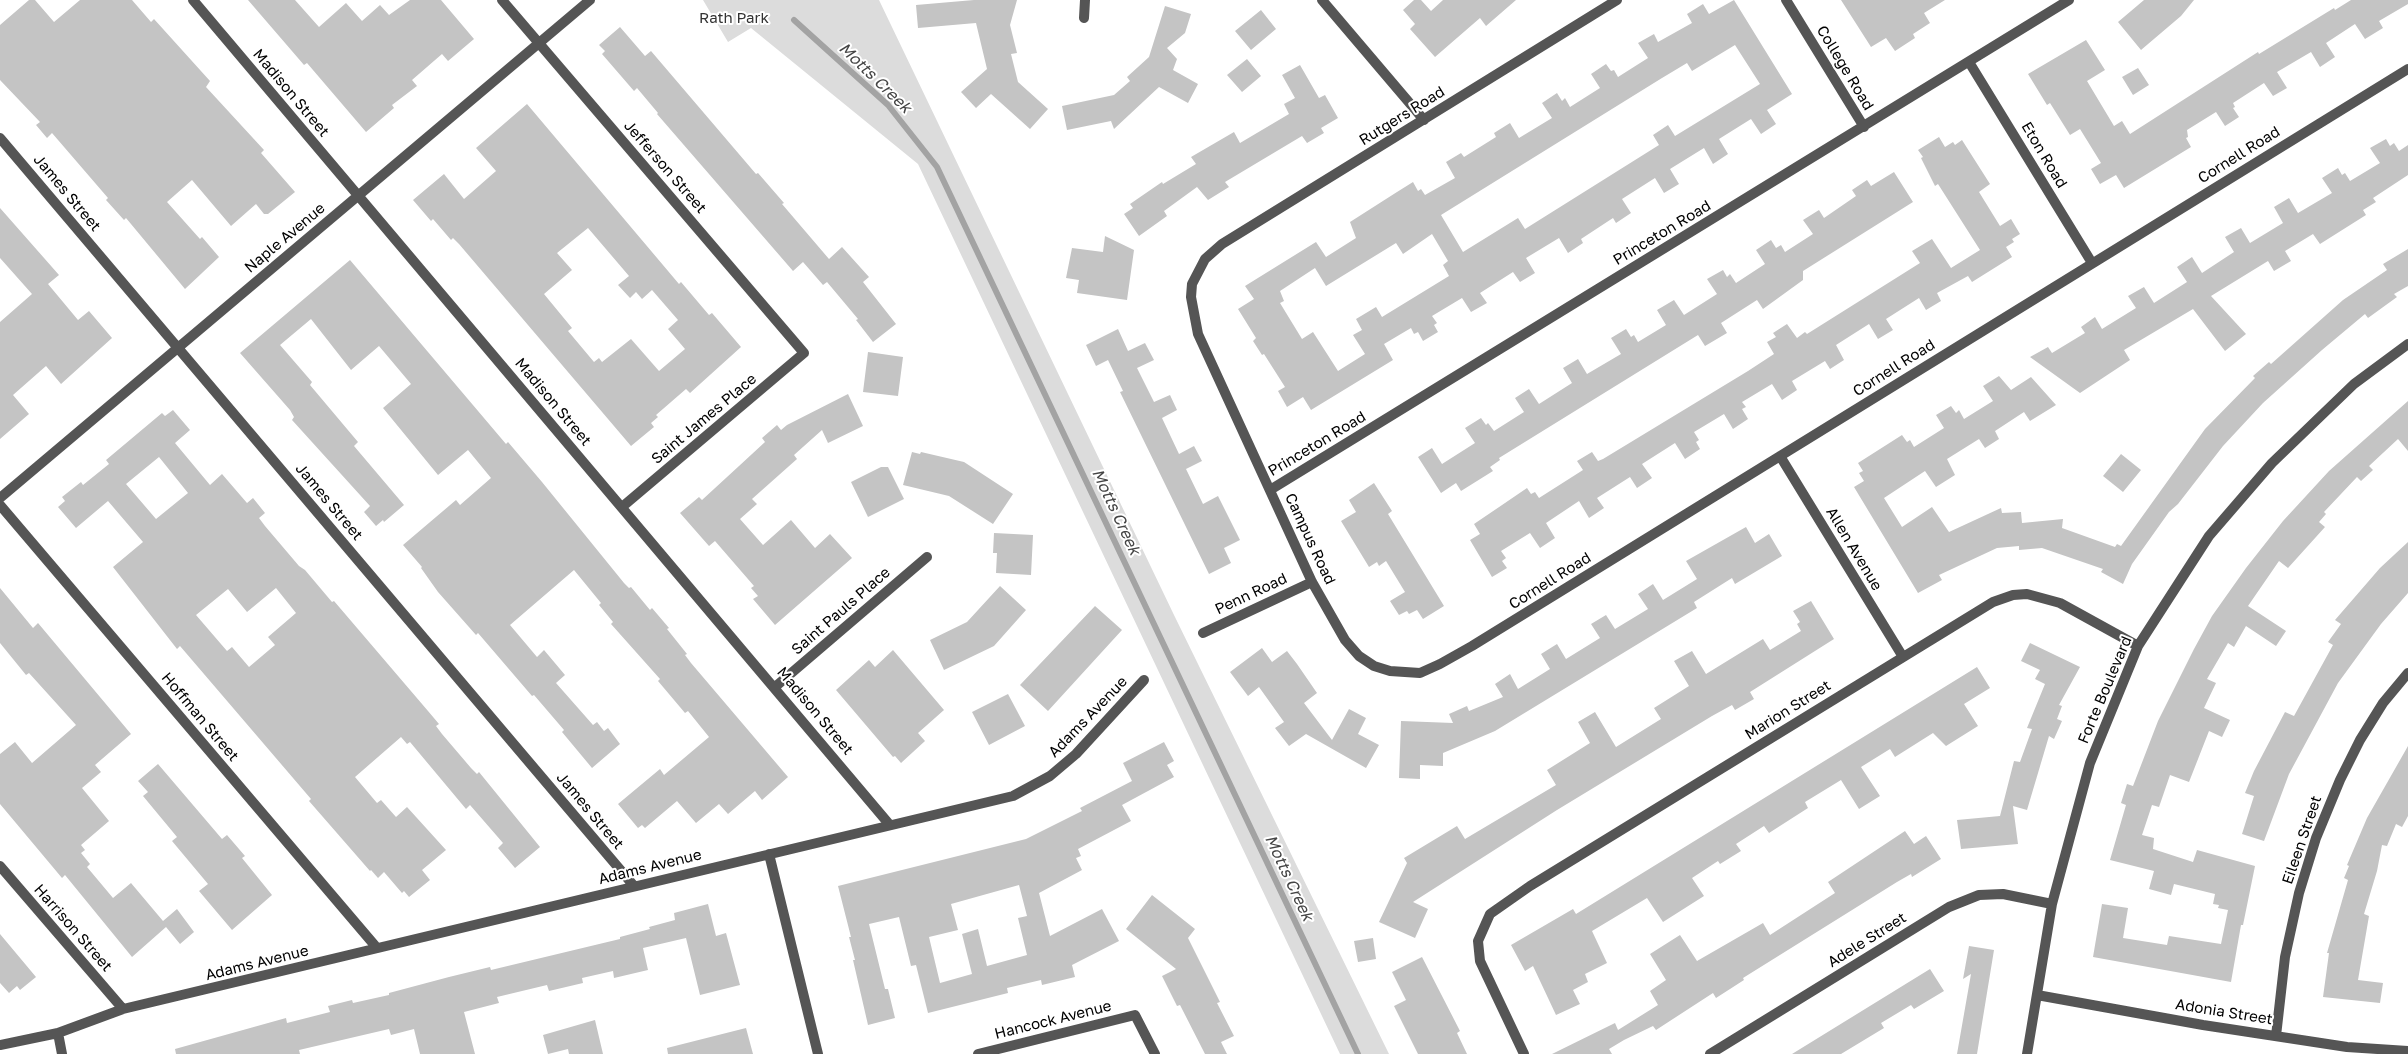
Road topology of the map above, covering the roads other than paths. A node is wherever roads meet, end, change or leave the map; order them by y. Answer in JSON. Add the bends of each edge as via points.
{"nodes":[{"id":1,"x":193,"y":0,"type":"edge"},
{"id":2,"x":502,"y":0,"type":"edge"},
{"id":3,"x":590,"y":0,"type":"edge"},
{"id":4,"x":1085,"y":0,"type":"edge"},
{"id":5,"x":1322,"y":0,"type":"edge"},
{"id":6,"x":1617,"y":0,"type":"edge"},
{"id":7,"x":1786,"y":0,"type":"edge"},
{"id":8,"x":2068,"y":0,"type":"edge"},
{"id":9,"x":1084,"y":18,"type":"dead end"},
{"id":10,"x":539,"y":43,"type":"junction"},
{"id":11,"x":1969,"y":62,"type":"junction"},
{"id":12,"x":2408,"y":69,"type":"edge"},
{"id":13,"x":1424,"y":120,"type":"junction"},
{"id":14,"x":1864,"y":127,"type":"junction"},
{"id":15,"x":0,"y":138,"type":"edge"},
{"id":16,"x":358,"y":195,"type":"junction"},
{"id":17,"x":1205,"y":259,"type":"joint"},
{"id":18,"x":2092,"y":263,"type":"junction"},
{"id":19,"x":2408,"y":344,"type":"edge"},
{"id":20,"x":178,"y":348,"type":"junction"},
{"id":21,"x":804,"y":353,"type":"joint"},
{"id":22,"x":1780,"y":456,"type":"junction"},
{"id":23,"x":1270,"y":490,"type":"junction"},
{"id":24,"x":0,"y":498,"type":"edge"},
{"id":25,"x":0,"y":505,"type":"edge"},
{"id":26,"x":622,"y":507,"type":"junction"},
{"id":27,"x":927,"y":557,"type":"dead end"},
{"id":28,"x":1312,"y":582,"type":"junction"},
{"id":29,"x":1203,"y":633,"type":"dead end"},
{"id":30,"x":2138,"y":646,"type":"junction"},
{"id":31,"x":1903,"y":657,"type":"junction"},
{"id":32,"x":1390,"y":672,"type":"joint"},
{"id":33,"x":2407,"y":678,"type":"edge"},
{"id":34,"x":1144,"y":680,"type":"dead end"},
{"id":35,"x":775,"y":687,"type":"junction"},
{"id":36,"x":890,"y":824,"type":"junction"},
{"id":37,"x":769,"y":854,"type":"junction"},
{"id":38,"x":0,"y":866,"type":"edge"},
{"id":39,"x":634,"y":886,"type":"junction"},
{"id":40,"x":2052,"y":904,"type":"junction"},
{"id":41,"x":377,"y":948,"type":"junction"},
{"id":42,"x":2037,"y":995,"type":"junction"},
{"id":43,"x":122,"y":1010,"type":"junction"},
{"id":44,"x":58,"y":1033,"type":"junction"},
{"id":45,"x":2276,"y":1036,"type":"junction"},
{"id":46,"x":0,"y":1045,"type":"edge"},
{"id":47,"x":2408,"y":1051,"type":"edge"},
{"id":48,"x":62,"y":1054,"type":"edge"},
{"id":49,"x":818,"y":1054,"type":"edge"},
{"id":50,"x":978,"y":1054,"type":"edge"},
{"id":51,"x":1155,"y":1054,"type":"edge"},
{"id":52,"x":1524,"y":1054,"type":"edge"},
{"id":53,"x":1710,"y":1054,"type":"edge"},
{"id":54,"x":2028,"y":1054,"type":"edge"}],
"edges":[{"from":1,"to":16,"type":"street","name":"Madison Street"},
{"from":2,"to":10,"type":"street","name":"Jefferson Street"},
{"from":3,"to":10,"type":"street","name":"Naple Avenue"},
{"from":4,"to":9,"type":"street"},
{"from":5,"to":13,"type":"street"},
{"from":6,"to":13,"type":"street","name":"Rutgers Road"},
{"from":7,"to":14,"type":"street","name":"College Road"},
{"from":8,"to":11,"type":"street","name":"Princeton Road"},
{"from":10,"to":16,"type":"street","name":"Naple Avenue"},
{"from":10,"to":21,"type":"street","name":"Jefferson Street"},
{"from":11,"to":14,"type":"street","name":"Princeton Road"},
{"from":11,"to":18,"type":"street","name":"Eton Road"},
{"from":12,"to":18,"type":"street","name":"Cornell Road"},
{"from":13,"to":17,"type":"street","name":"Rutgers Road","via":[[1222,244]]},
{"from":14,"to":23,"type":"street","name":"Princeton Road"},
{"from":15,"to":20,"type":"street","name":"James Street"},
{"from":16,"to":20,"type":"street","name":"Naple Avenue"},
{"from":16,"to":26,"type":"street","name":"Madison Street"},
{"from":17,"to":23,"type":"street","name":"Campus Road","via":[[1192,284],[1191,297],[1198,334]]},
{"from":18,"to":22,"type":"street","name":"Cornell Road"},
{"from":19,"to":30,"type":"street","name":"Forte Boulevard","via":[[2354,384],[2272,462],[2209,536]]},
{"from":20,"to":24,"type":"street","name":"Naple Avenue"},
{"from":20,"to":39,"type":"street","name":"James Street"},
{"from":21,"to":26,"type":"street","name":"Saint James Place"},
{"from":22,"to":31,"type":"street","name":"Allen Avenue"},
{"from":22,"to":32,"type":"street","name":"Cornell Road","via":[[1440,664],[1420,672]]},
{"from":23,"to":28,"type":"street","name":"Campus Road"},
{"from":25,"to":41,"type":"street","name":"Hoffman Street"},
{"from":26,"to":35,"type":"street","name":"Madison Street"},
{"from":27,"to":35,"type":"street","name":"Saint Pauls Place"},
{"from":28,"to":29,"type":"street","name":"Penn Road"},
{"from":28,"to":32,"type":"street","name":"Campus Road","via":[[1345,640],[1359,656]]},
{"from":30,"to":31,"type":"street","name":"Marion Street","via":[[2060,603],[2027,594],[1994,602]]},
{"from":30,"to":40,"type":"street","name":"Forte Boulevard","via":[[2090,763]]},
{"from":31,"to":52,"type":"street","name":"Marion Street","via":[[1530,886],[1490,914],[1478,941],[1480,961]]},
{"from":33,"to":45,"type":"street","name":"Eileen Street","via":[[2383,703],[2360,740],[2316,838],[2299,893],[2285,957]]},
{"from":34,"to":36,"type":"street","name":"Adams Avenue","via":[[1076,754],[1050,776],[1013,796]]},
{"from":35,"to":36,"type":"street","name":"Madison Street"},
{"from":36,"to":37,"type":"street","name":"Adams Avenue"},
{"from":37,"to":39,"type":"street","name":"Adams Avenue"},
{"from":37,"to":49,"type":"street"},
{"from":38,"to":43,"type":"street","name":"Harrison Street"},
{"from":39,"to":41,"type":"street","name":"Adams Avenue"},
{"from":40,"to":42,"type":"street","name":"Forte Boulevard"},
{"from":40,"to":53,"type":"street","name":"Adele Street","via":[[2003,894],[1979,895],[1949,907]]},
{"from":41,"to":43,"type":"street","name":"Adams Avenue"},
{"from":42,"to":45,"type":"street","name":"Adonia Street"},
{"from":42,"to":54,"type":"street","name":"Forte Boulevard"},
{"from":43,"to":44,"type":"street","name":"Adams Avenue"},
{"from":44,"to":46,"type":"street"},
{"from":44,"to":48,"type":"street"},
{"from":45,"to":47,"type":"street","name":"Adonia Street","via":[[2347,1047]]},
{"from":50,"to":51,"type":"street","name":"Hancock Avenue","via":[[1135,1015]]}]}
